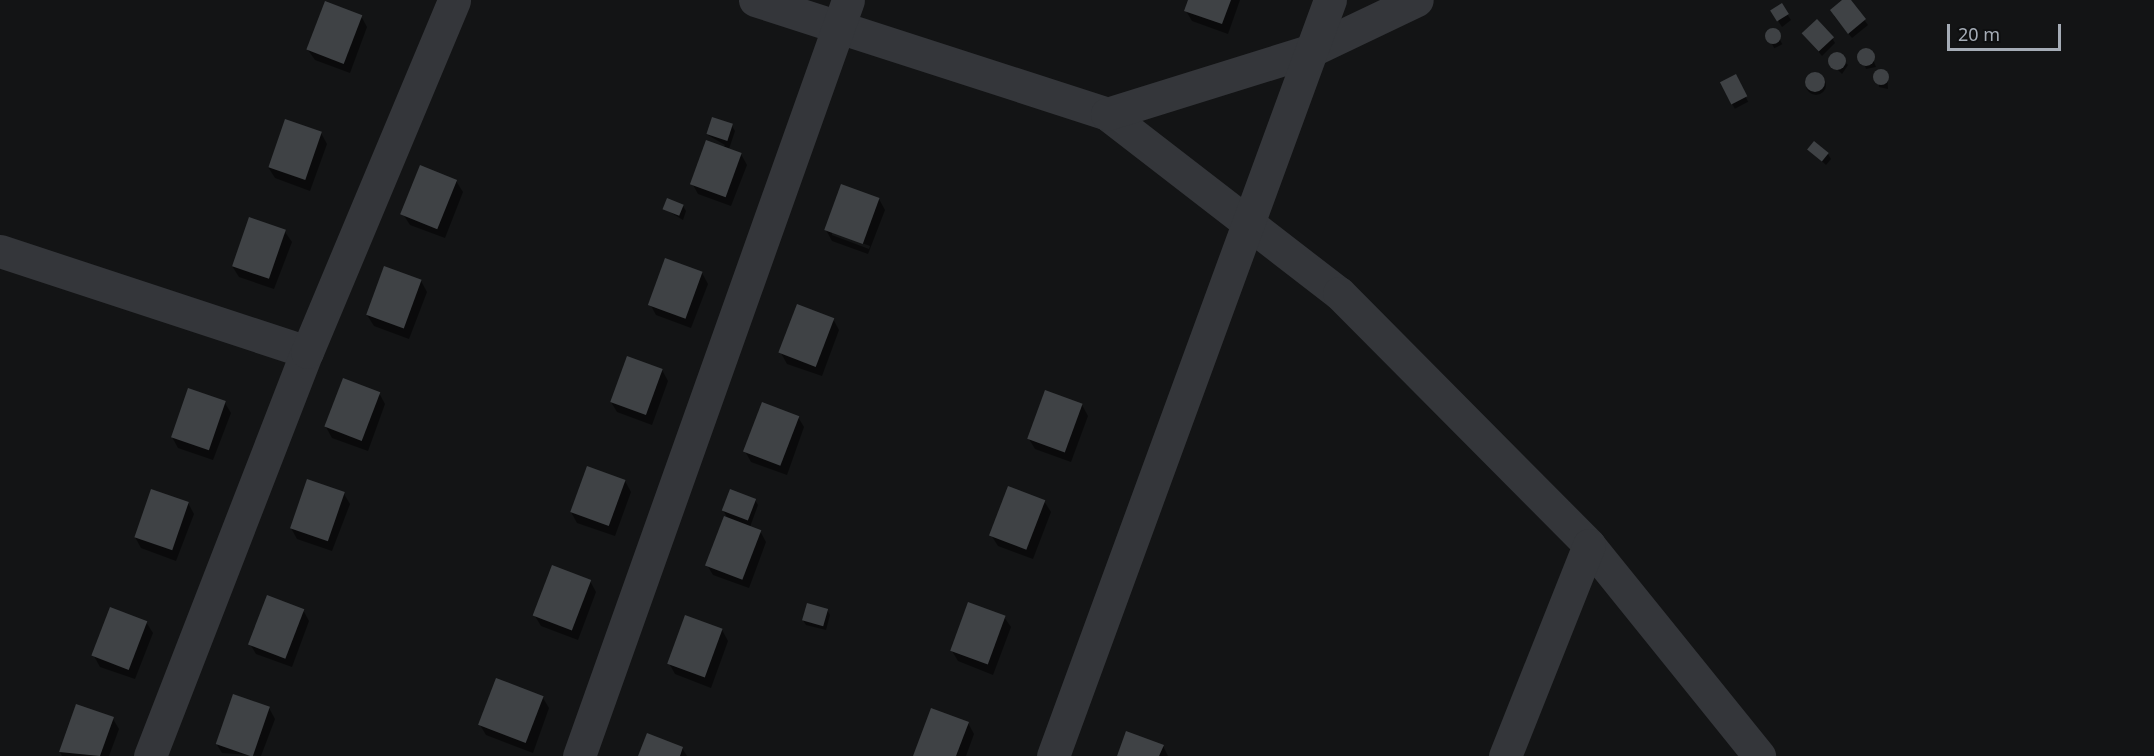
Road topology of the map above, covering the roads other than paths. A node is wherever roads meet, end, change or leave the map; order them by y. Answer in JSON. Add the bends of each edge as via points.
{"nodes":[{"id":1,"x":454,"y":0,"type":"edge"},
{"id":2,"x":755,"y":0,"type":"edge"},
{"id":3,"x":1330,"y":0,"type":"edge"},
{"id":4,"x":1417,"y":0,"type":"edge"},
{"id":5,"x":843,"y":14,"type":"edge"},
{"id":6,"x":1312,"y":50,"type":"junction"},
{"id":7,"x":1107,"y":114,"type":"junction"},
{"id":8,"x":1248,"y":222,"type":"junction"},
{"id":9,"x":0,"y":251,"type":"edge"},
{"id":10,"x":307,"y":352,"type":"junction"},
{"id":11,"x":1589,"y":545,"type":"junction"},
{"id":12,"x":150,"y":756,"type":"edge"},
{"id":13,"x":579,"y":756,"type":"edge"},
{"id":14,"x":1053,"y":756,"type":"edge"},
{"id":15,"x":1505,"y":756,"type":"edge"},
{"id":16,"x":1759,"y":756,"type":"edge"}],
"edges":[{"from":1,"to":10,"type":"street"},
{"from":2,"to":5,"type":"street"},
{"from":3,"to":6,"type":"street"},
{"from":4,"to":6,"type":"street"},
{"from":5,"to":7,"type":"street"},
{"from":5,"to":13,"type":"street"},
{"from":6,"to":7,"type":"street"},
{"from":6,"to":8,"type":"street"},
{"from":7,"to":8,"type":"street"},
{"from":8,"to":11,"type":"street","via":[[1339,293]]},
{"from":8,"to":14,"type":"street"},
{"from":9,"to":10,"type":"street"},
{"from":10,"to":12,"type":"street"},
{"from":11,"to":15,"type":"street"},
{"from":11,"to":16,"type":"street"}]}
